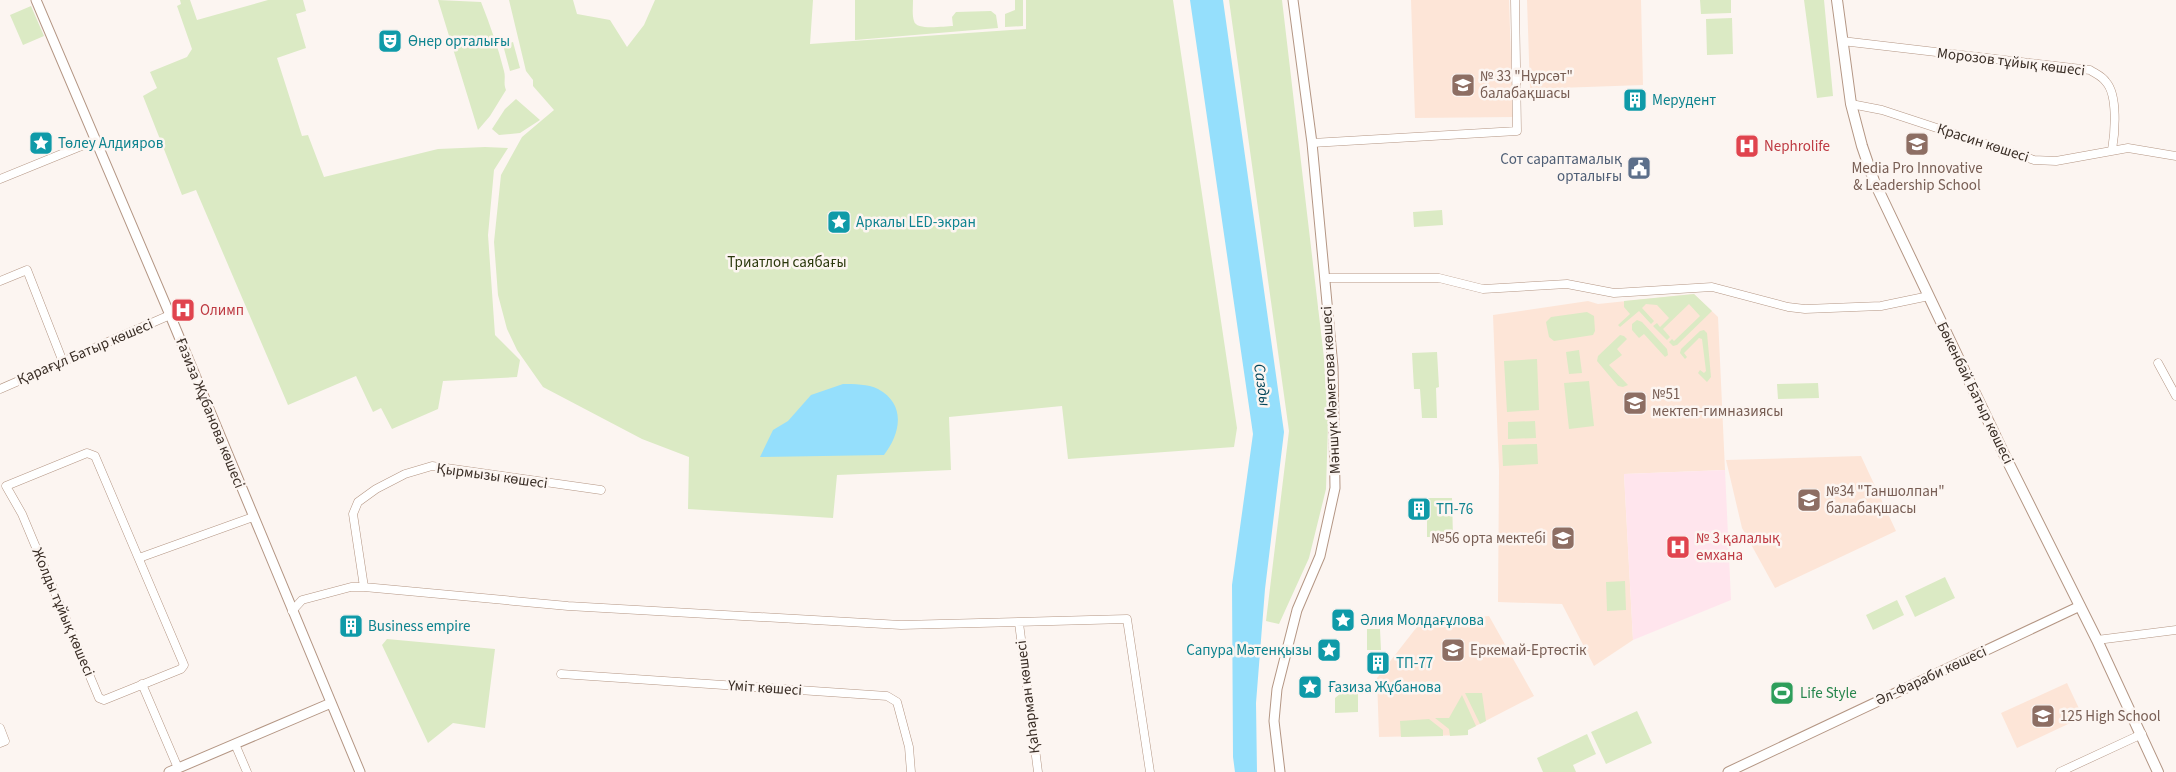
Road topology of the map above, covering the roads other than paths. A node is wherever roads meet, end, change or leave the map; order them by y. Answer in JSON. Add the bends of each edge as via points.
{"nodes":[{"id":1,"x":36,"y":0,"type":"edge"},
{"id":2,"x":1293,"y":0,"type":"edge"},
{"id":3,"x":1515,"y":0,"type":"edge"},
{"id":4,"x":1837,"y":0,"type":"edge"},
{"id":5,"x":1842,"y":41,"type":"junction"},
{"id":6,"x":1851,"y":104,"type":"junction"},
{"id":7,"x":96,"y":140,"type":"junction"},
{"id":8,"x":1312,"y":143,"type":"junction"},
{"id":9,"x":2112,"y":150,"type":"junction"},
{"id":10,"x":2176,"y":156,"type":"edge"},
{"id":11,"x":0,"y":179,"type":"edge"},
{"id":12,"x":1325,"y":278,"type":"junction"},
{"id":13,"x":0,"y":282,"type":"edge"},
{"id":14,"x":1929,"y":296,"type":"junction"},
{"id":15,"x":170,"y":316,"type":"junction"},
{"id":16,"x":63,"y":362,"type":"junction"},
{"id":17,"x":2158,"y":363,"type":"dead end"},
{"id":18,"x":0,"y":389,"type":"edge"},
{"id":19,"x":2176,"y":396,"type":"edge"},
{"id":20,"x":3,"y":485,"type":"edge"},
{"id":21,"x":601,"y":490,"type":"dead end"},
{"id":22,"x":253,"y":517,"type":"junction"},
{"id":23,"x":138,"y":558,"type":"junction"},
{"id":24,"x":364,"y":587,"type":"junction"},
{"id":25,"x":2080,"y":606,"type":"junction"},
{"id":26,"x":292,"y":611,"type":"junction"},
{"id":27,"x":1019,"y":623,"type":"junction"},
{"id":28,"x":2176,"y":630,"type":"edge"},
{"id":29,"x":2097,"y":640,"type":"junction"},
{"id":30,"x":561,"y":674,"type":"dead end"},
{"id":31,"x":142,"y":684,"type":"junction"},
{"id":32,"x":331,"y":704,"type":"junction"},
{"id":33,"x":0,"y":728,"type":"edge"},
{"id":34,"x":2142,"y":734,"type":"junction"},
{"id":35,"x":0,"y":743,"type":"edge"},
{"id":36,"x":235,"y":744,"type":"junction"},
{"id":37,"x":173,"y":770,"type":"edge"},
{"id":38,"x":247,"y":772,"type":"edge"},
{"id":39,"x":360,"y":772,"type":"edge"},
{"id":40,"x":911,"y":772,"type":"edge"},
{"id":41,"x":1038,"y":772,"type":"edge"},
{"id":42,"x":1150,"y":772,"type":"edge"},
{"id":43,"x":1280,"y":772,"type":"edge"},
{"id":44,"x":1728,"y":772,"type":"edge"},
{"id":45,"x":2060,"y":772,"type":"edge"},
{"id":46,"x":2158,"y":772,"type":"edge"}],
"edges":[{"from":1,"to":7,"type":"street","name":"Ғазиза Жұбанова көшесі"},
{"from":2,"to":8,"type":"street","name":"Мәншүк Мәметова көшесі"},
{"from":3,"to":8,"type":"street","via":[[1517,131]]},
{"from":4,"to":5,"type":"main road","name":"Бөкенбай Батыр көшесі"},
{"from":5,"to":6,"type":"main road","name":"Бөкенбай Батыр көшесі"},
{"from":5,"to":9,"type":"street","name":"Морозов тұйық көшесі","via":[[2090,70],[2108,83],[2113,95]]},
{"from":6,"to":9,"type":"street","name":"Красин көшесі","via":[[1882,110],[2034,160],[2056,161]]},
{"from":6,"to":14,"type":"main road","name":"Бөкенбай Батыр көшесі","via":[[1874,181]]},
{"from":7,"to":11,"type":"street"},
{"from":7,"to":15,"type":"street","name":"Ғазиза Жұбанова көшесі"},
{"from":8,"to":12,"type":"street","name":"Мәншүк Мәметова көшесі"},
{"from":9,"to":10,"type":"street","name":"Красин көшесі","via":[[2128,148]]},
{"from":12,"to":14,"type":"street","via":[[1439,278],[1483,289],[1567,284],[1614,292],[1712,287],[1805,309],[1881,306]]},
{"from":12,"to":43,"type":"street","name":"Мәншүк Мәметова көшесі","via":[[1333,367],[1335,488],[1320,556],[1297,610],[1277,689],[1274,721]]},
{"from":13,"to":16,"type":"street","via":[[26,270]]},
{"from":14,"to":25,"type":"main road","name":"Бөкенбай Батыр көшесі"},
{"from":15,"to":16,"type":"street","name":"Қарағұл Батыр көшесі"},
{"from":15,"to":22,"type":"street","name":"Ғазиза Жұбанова көшесі"},
{"from":16,"to":18,"type":"street","name":"Қарағұл Батыр көшесі"},
{"from":17,"to":19,"type":"street"},
{"from":20,"to":23,"type":"street","name":"Жолды тұйық көшесі","via":[[87,453],[95,456]]},
{"from":20,"to":31,"type":"street","name":"Жолды тұйық көшесі","via":[[22,514],[99,698],[104,700]]},
{"from":21,"to":24,"type":"street","name":"Қырмызы көшесі","via":[[432,466],[405,474],[358,502],[352,514]]},
{"from":22,"to":23,"type":"street"},
{"from":22,"to":26,"type":"street","name":"Ғазиза Жұбанова көшесі"},
{"from":23,"to":31,"type":"street","name":"Жолды тұйық көшесі","via":[[184,665]]},
{"from":24,"to":26,"type":"street","via":[[351,587],[302,600]]},
{"from":24,"to":27,"type":"street","via":[[696,614],[901,625]]},
{"from":25,"to":29,"type":"main road","name":"Бөкенбай Батыр көшесі"},
{"from":25,"to":44,"type":"street","name":"Әл-Фараби көшесі"},
{"from":26,"to":32,"type":"street","name":"Ғазиза Жұбанова көшесі"},
{"from":27,"to":41,"type":"street","name":"Қаһарман көшесі"},
{"from":27,"to":42,"type":"street","via":[[1126,619]]},
{"from":28,"to":29,"type":"street"},
{"from":29,"to":34,"type":"main road","name":"Бөкенбай Батыр көшесі"},
{"from":30,"to":40,"type":"street","name":"Үміт көшесі","via":[[887,696],[897,702],[909,747]]},
{"from":31,"to":37,"type":"street"},
{"from":32,"to":36,"type":"street"},
{"from":32,"to":39,"type":"street","name":"Ғазиза Жұбанова көшесі"},
{"from":33,"to":35,"type":"street","via":[[5,741]]},
{"from":34,"to":45,"type":"street"},
{"from":34,"to":46,"type":"main road","name":"Бөкенбай Батыр көшесі"},
{"from":36,"to":37,"type":"street"},
{"from":36,"to":38,"type":"street"}]}
